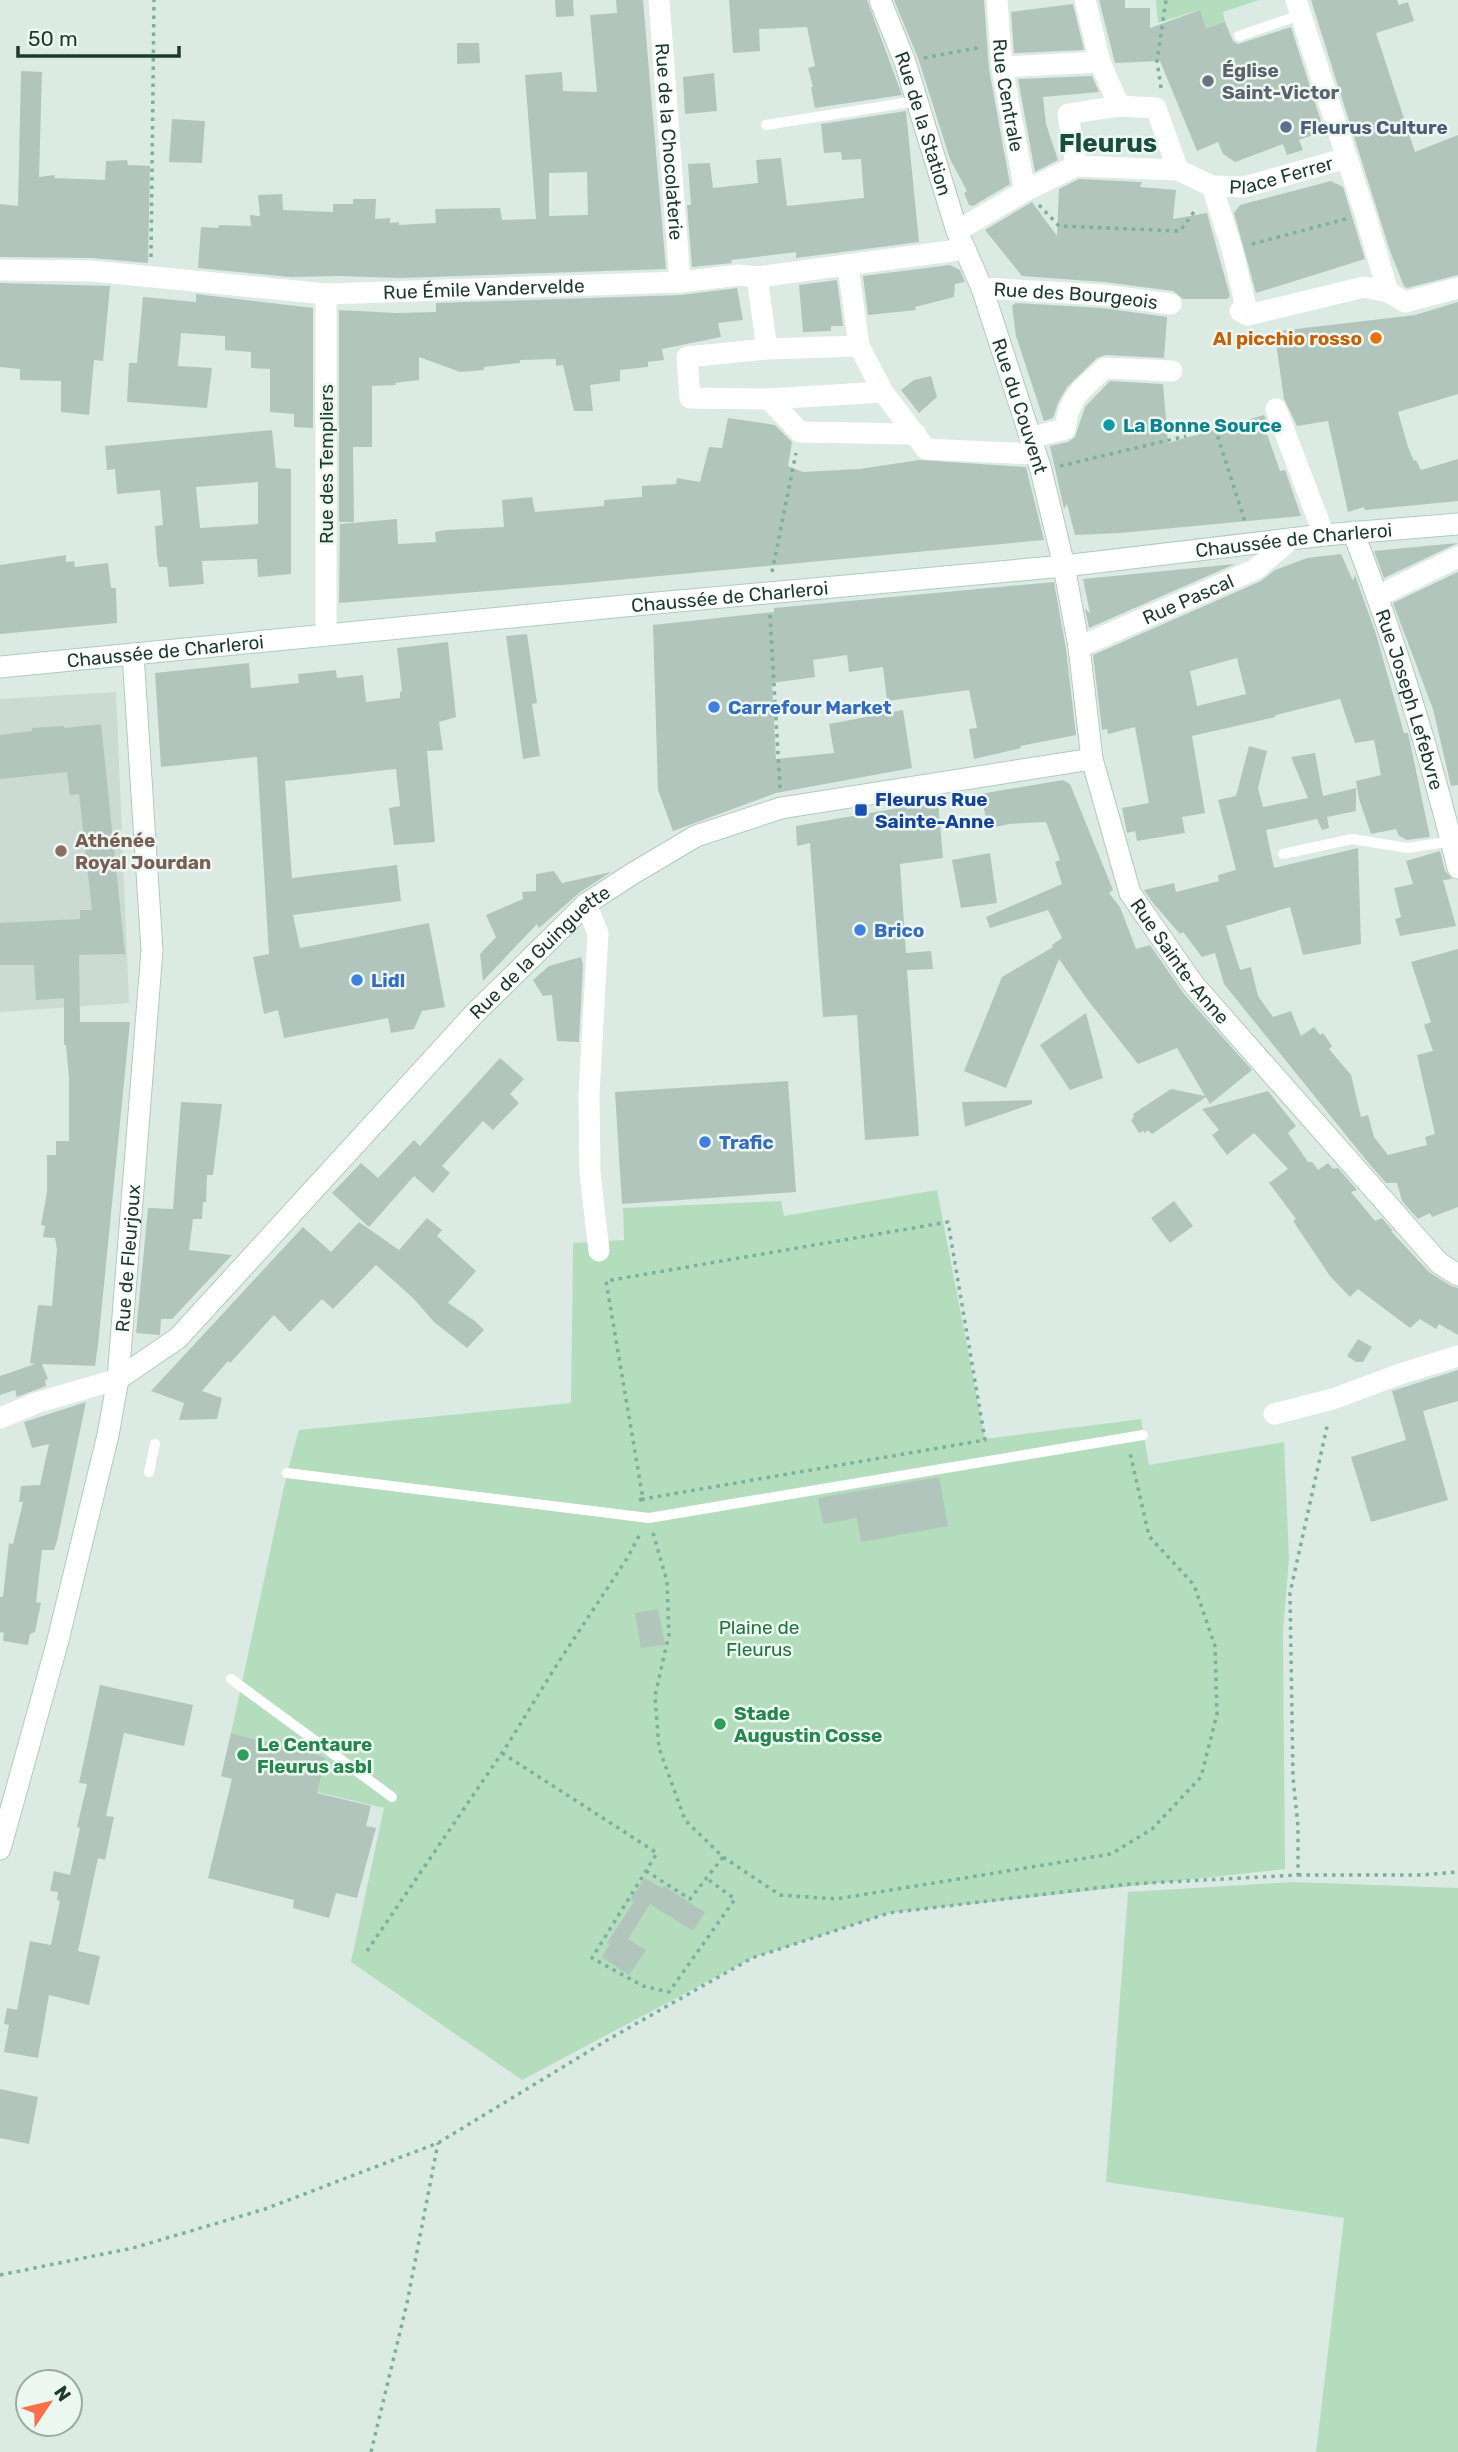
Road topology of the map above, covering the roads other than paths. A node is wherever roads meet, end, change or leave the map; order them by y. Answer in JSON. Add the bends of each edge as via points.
{"nodes":[{"id":1,"x":659,"y":0,"type":"edge"},
{"id":2,"x":880,"y":0,"type":"edge"},
{"id":3,"x":997,"y":0,"type":"edge"},
{"id":4,"x":1085,"y":0,"type":"edge"},
{"id":5,"x":1298,"y":7,"type":"edge"},
{"id":6,"x":1239,"y":36,"type":"dead end"},
{"id":7,"x":1100,"y":62,"type":"junction"},
{"id":8,"x":1002,"y":67,"type":"junction"},
{"id":9,"x":917,"y":101,"type":"junction"},
{"id":10,"x":1119,"y":106,"type":"junction"},
{"id":11,"x":766,"y":125,"type":"dead end"},
{"id":12,"x":1347,"y":158,"type":"junction"},
{"id":13,"x":1076,"y":166,"type":"junction"},
{"id":14,"x":1178,"y":170,"type":"junction"},
{"id":15,"x":1212,"y":186,"type":"junction"},
{"id":16,"x":1025,"y":191,"type":"junction"},
{"id":17,"x":961,"y":240,"type":"junction"},
{"id":18,"x":848,"y":266,"type":"junction"},
{"id":19,"x":0,"y":270,"type":"edge"},
{"id":20,"x":757,"y":277,"type":"junction"},
{"id":21,"x":680,"y":282,"type":"junction"},
{"id":22,"x":982,"y":288,"type":"junction"},
{"id":23,"x":1458,"y":288,"type":"edge"},
{"id":24,"x":1388,"y":292,"type":"junction"},
{"id":25,"x":326,"y":294,"type":"junction"},
{"id":26,"x":1171,"y":304,"type":"dead end"},
{"id":27,"x":859,"y":346,"type":"junction"},
{"id":28,"x":767,"y":349,"type":"junction"},
{"id":29,"x":1172,"y":371,"type":"dead end"},
{"id":30,"x":883,"y":392,"type":"junction"},
{"id":31,"x":769,"y":399,"type":"junction"},
{"id":32,"x":1276,"y":409,"type":"dead end"},
{"id":33,"x":916,"y":435,"type":"junction"},
{"id":34,"x":1035,"y":454,"type":"junction"},
{"id":35,"x":1458,"y":524,"type":"edge"},
{"id":36,"x":1353,"y":532,"type":"junction"},
{"id":37,"x":1324,"y":535,"type":"junction"},
{"id":38,"x":1291,"y":539,"type":"junction"},
{"id":39,"x":1458,"y":557,"type":"edge"},
{"id":40,"x":1065,"y":566,"type":"junction"},
{"id":41,"x":1378,"y":596,"type":"junction"},
{"id":42,"x":326,"y":635,"type":"junction"},
{"id":43,"x":1079,"y":647,"type":"junction"},
{"id":44,"x":134,"y":654,"type":"junction"},
{"id":45,"x":0,"y":667,"type":"edge"},
{"id":46,"x":1092,"y":759,"type":"junction"},
{"id":47,"x":1451,"y":841,"type":"junction"},
{"id":48,"x":1283,"y":854,"type":"dead end"},
{"id":49,"x":1458,"y":868,"type":"edge"},
{"id":50,"x":586,"y":904,"type":"junction"},
{"id":51,"x":599,"y":1251,"type":"dead end"},
{"id":52,"x":1458,"y":1275,"type":"edge"},
{"id":53,"x":1458,"y":1356,"type":"edge"},
{"id":54,"x":118,"y":1379,"type":"junction"},
{"id":55,"x":1274,"y":1414,"type":"dead end"},
{"id":56,"x":0,"y":1418,"type":"edge"},
{"id":57,"x":1143,"y":1435,"type":"dead end"},
{"id":58,"x":155,"y":1444,"type":"dead end"},
{"id":59,"x":149,"y":1472,"type":"dead end"},
{"id":60,"x":287,"y":1473,"type":"dead end"},
{"id":61,"x":231,"y":1679,"type":"dead end"},
{"id":62,"x":391,"y":1797,"type":"dead end"},
{"id":63,"x":0,"y":1849,"type":"edge"}],
"edges":[{"from":1,"to":21,"type":"street","name":"Rue de la Chocolaterie"},
{"from":2,"to":9,"type":"street","name":"Rue de la Station"},
{"from":3,"to":8,"type":"street","name":"Rue Centrale"},
{"from":4,"to":7,"type":"street"},
{"from":5,"to":6,"type":"lane"},
{"from":5,"to":12,"type":"street"},
{"from":7,"to":8,"type":"street"},
{"from":7,"to":10,"type":"street"},
{"from":8,"to":16,"type":"street","name":"Rue Centrale"},
{"from":9,"to":11,"type":"lane"},
{"from":9,"to":17,"type":"street","name":"Rue de la Station"},
{"from":10,"to":13,"type":"street","via":[[1068,114]]},
{"from":10,"to":14,"type":"street","via":[[1156,108]]},
{"from":12,"to":15,"type":"street","name":"Place Ferrer","via":[[1244,187]]},
{"from":12,"to":24,"type":"street"},
{"from":13,"to":14,"type":"street","name":"Place Ferrer"},
{"from":13,"to":16,"type":"street","name":"Place Ferrer"},
{"from":14,"to":15,"type":"street","name":"Place Ferrer"},
{"from":15,"to":24,"type":"street","via":[[1232,250],[1244,313],[1364,287]]},
{"from":16,"to":17,"type":"street","name":"Place Ferrer"},
{"from":17,"to":18,"type":"street","name":"Rue Émile Vandervelde"},
{"from":17,"to":22,"type":"street","name":"Rue du Couvent"},
{"from":18,"to":20,"type":"street","name":"Rue Émile Vandervelde"},
{"from":18,"to":27,"type":"street"},
{"from":19,"to":25,"type":"street","name":"Rue Émile Vandervelde","via":[[151,275]]},
{"from":20,"to":21,"type":"street","name":"Rue Émile Vandervelde"},
{"from":20,"to":28,"type":"street"},
{"from":21,"to":25,"type":"street","name":"Rue Émile Vandervelde"},
{"from":22,"to":26,"type":"street","name":"Rue des Bourgeois"},
{"from":22,"to":34,"type":"street","name":"Rue du Couvent"},
{"from":23,"to":24,"type":"street","via":[[1405,302]]},
{"from":25,"to":42,"type":"street","name":"Rue des Templiers"},
{"from":27,"to":28,"type":"street"},
{"from":27,"to":30,"type":"street"},
{"from":28,"to":31,"type":"street","via":[[687,357],[690,398]]},
{"from":29,"to":34,"type":"street","via":[[1105,368],[1067,408],[1065,429]]},
{"from":30,"to":31,"type":"street"},
{"from":30,"to":33,"type":"street"},
{"from":31,"to":33,"type":"street","via":[[800,432]]},
{"from":32,"to":37,"type":"street"},
{"from":33,"to":34,"type":"street","via":[[926,449]]},
{"from":34,"to":40,"type":"street","name":"Rue du Couvent"},
{"from":35,"to":36,"type":"street","name":"Chaussée de Charleroi"},
{"from":36,"to":37,"type":"street","name":"Chaussée de Charleroi"},
{"from":36,"to":41,"type":"street","name":"Rue Joseph Lefebvre"},
{"from":37,"to":38,"type":"street","name":"Chaussée de Charleroi"},
{"from":38,"to":40,"type":"street","name":"Chaussée de Charleroi"},
{"from":38,"to":43,"type":"street","name":"Rue Pascal","via":[[1256,569]]},
{"from":39,"to":41,"type":"street"},
{"from":40,"to":42,"type":"street","name":"Chaussée de Charleroi"},
{"from":40,"to":43,"type":"street","name":"Rue Sainte-Anne"},
{"from":41,"to":47,"type":"street","name":"Rue Joseph Lefebvre","via":[[1432,763]]},
{"from":42,"to":44,"type":"street","name":"Chaussée de Charleroi"},
{"from":43,"to":46,"type":"street","name":"Rue Sainte-Anne"},
{"from":44,"to":45,"type":"street","name":"Chaussée de Charleroi"},
{"from":44,"to":54,"type":"street","name":"Rue de Fleurjoux","via":[[152,950]]},
{"from":46,"to":50,"type":"street","name":"Rue de la Guinguette","via":[[781,808],[696,836]]},
{"from":46,"to":52,"type":"street","name":"Rue Sainte-Anne","via":[[1130,893],[1194,985],[1439,1263]]},
{"from":47,"to":48,"type":"lane","via":[[1408,848],[1352,839]]},
{"from":47,"to":49,"type":"street","name":"Rue Joseph Lefebvre"},
{"from":50,"to":51,"type":"street","via":[[598,933],[589,1107],[590,1173]]},
{"from":50,"to":54,"type":"street","name":"Rue de la Guinguette","via":[[475,1013],[178,1338]]},
{"from":53,"to":55,"type":"street"},
{"from":54,"to":56,"type":"street","name":"Rue de la Guinguette"},
{"from":54,"to":63,"type":"street","name":"Rue de Fleurjoux","via":[[57,1644]]},
{"from":57,"to":60,"type":"lane","via":[[649,1518]]},
{"from":58,"to":59,"type":"lane"},
{"from":61,"to":62,"type":"lane"}]}
